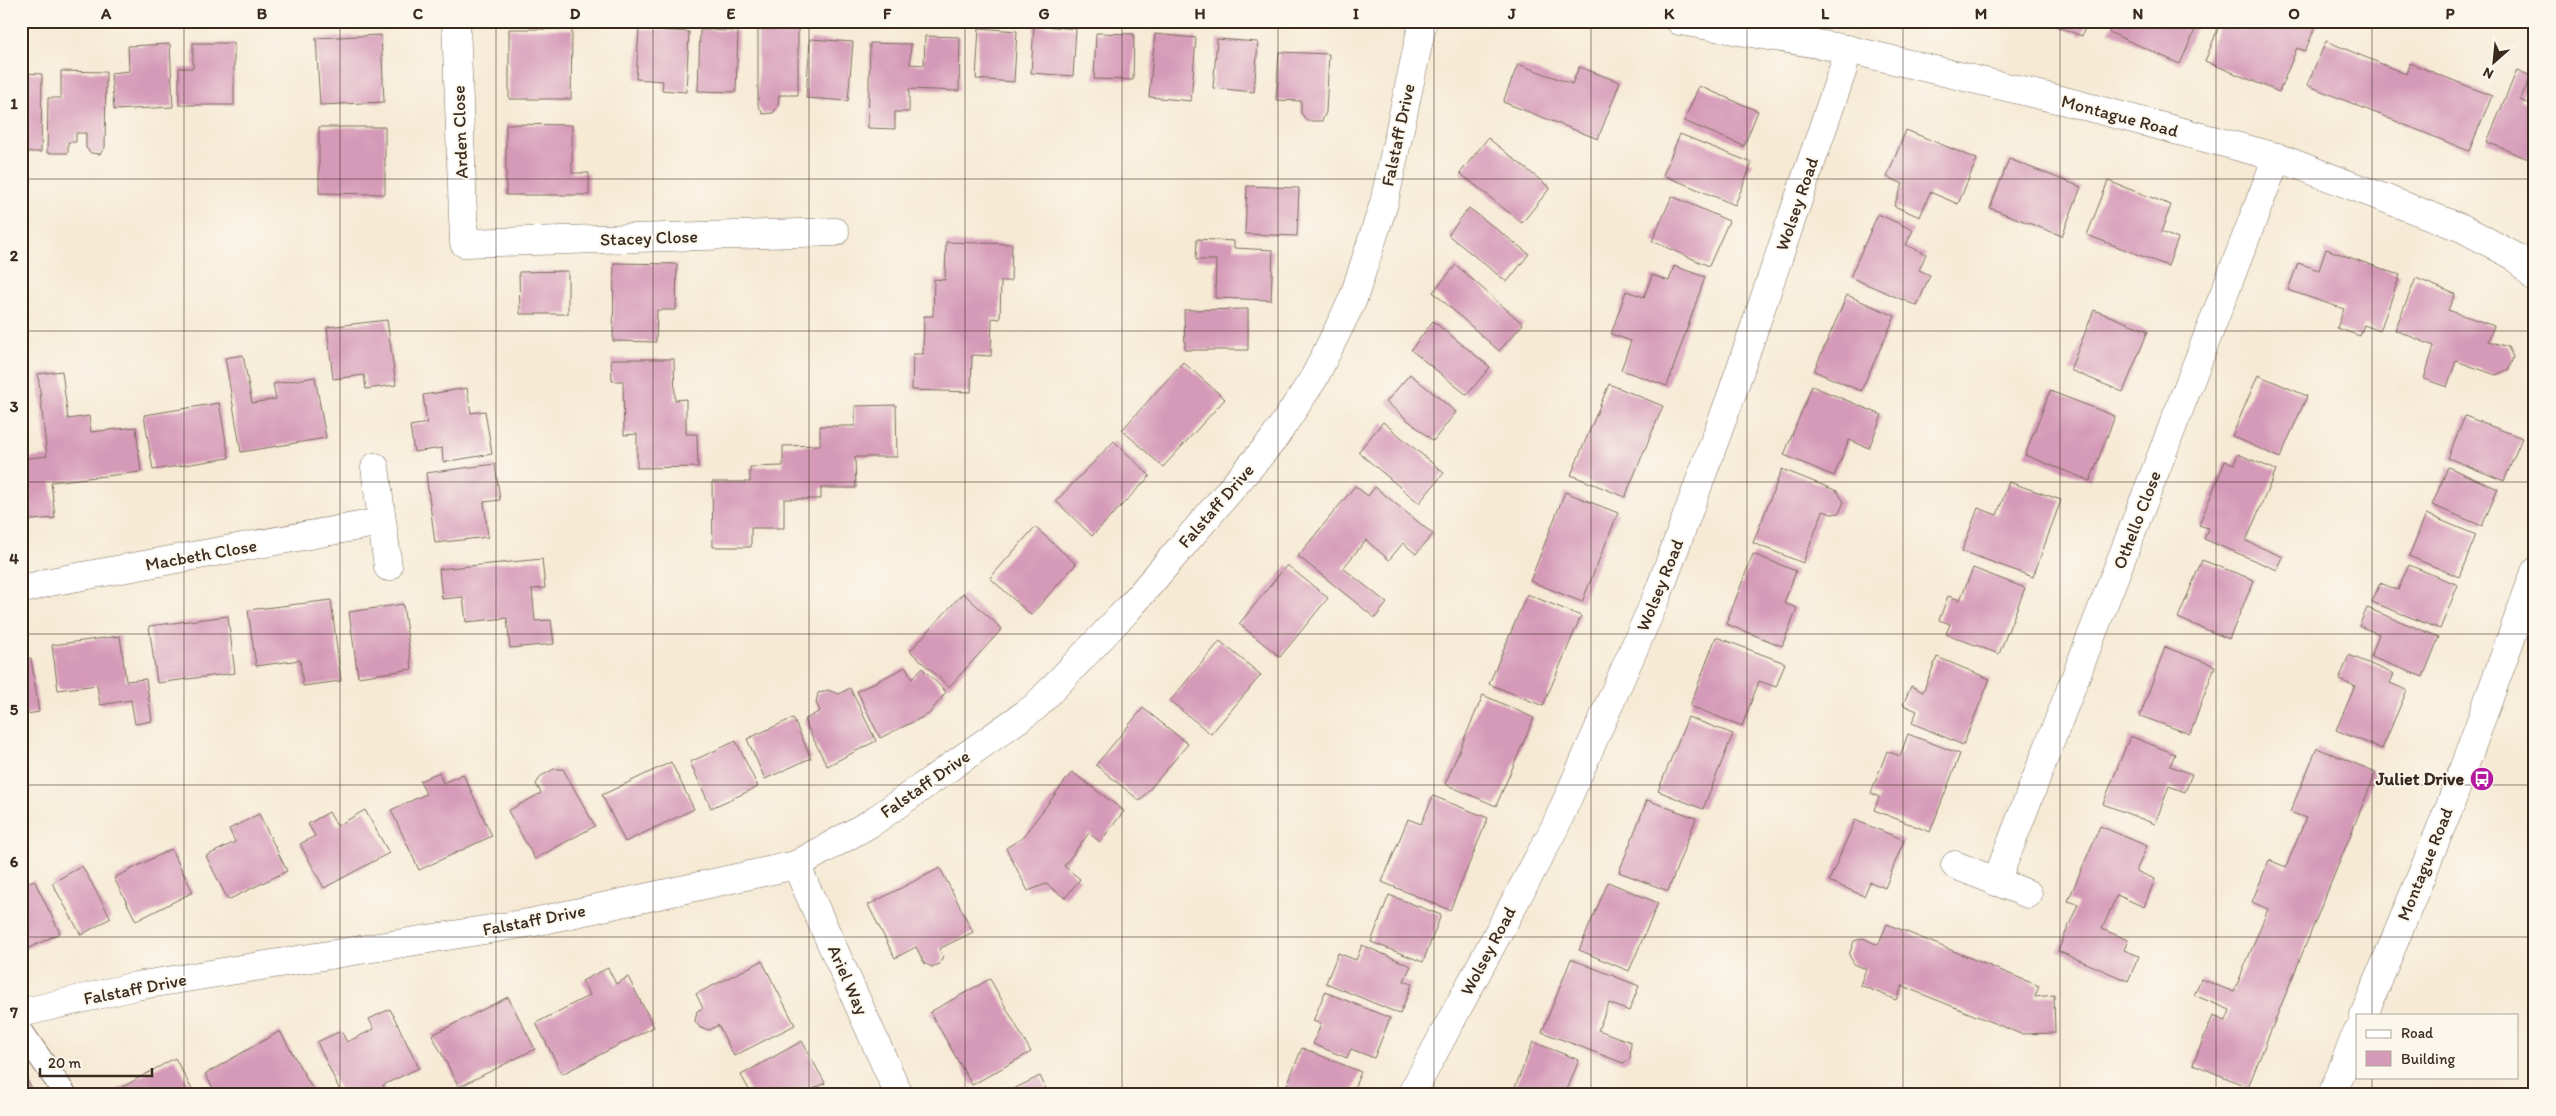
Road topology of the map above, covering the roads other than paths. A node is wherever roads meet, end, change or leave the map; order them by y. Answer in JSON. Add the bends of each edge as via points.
{"nodes":[{"id":1,"x":456,"y":21,"type":"edge"},
{"id":2,"x":1423,"y":21,"type":"edge"},
{"id":3,"x":1680,"y":21,"type":"edge"},
{"id":4,"x":1847,"y":49,"type":"junction"},
{"id":5,"x":2277,"y":157,"type":"junction"},
{"id":6,"x":835,"y":232,"type":"dead end"},
{"id":7,"x":464,"y":243,"type":"joint"},
{"id":8,"x":2535,"y":278,"type":"edge"},
{"id":9,"x":375,"y":467,"type":"dead end"},
{"id":10,"x":381,"y":522,"type":"junction"},
{"id":11,"x":388,"y":567,"type":"dead end"},
{"id":12,"x":2535,"y":572,"type":"edge"},
{"id":13,"x":21,"y":590,"type":"edge"},
{"id":14,"x":796,"y":865,"type":"junction"},
{"id":15,"x":1955,"y":866,"type":"dead end"},
{"id":16,"x":1996,"y":882,"type":"junction"},
{"id":17,"x":2028,"y":894,"type":"dead end"},
{"id":18,"x":21,"y":1013,"type":"edge"},
{"id":19,"x":2364,"y":1014,"type":"edge"},
{"id":20,"x":21,"y":1030,"type":"edge"},
{"id":21,"x":2356,"y":1035,"type":"edge"},
{"id":22,"x":66,"y":1095,"type":"edge"},
{"id":23,"x":899,"y":1095,"type":"edge"},
{"id":24,"x":1411,"y":1095,"type":"edge"},
{"id":25,"x":2332,"y":1095,"type":"edge"}],
"edges":[{"from":1,"to":7,"type":"street","name":"Arden Close"},
{"from":2,"to":14,"type":"street","name":"Falstaff Drive","via":[[1384,203],[1353,299],[1314,378],[1274,440],[1129,608],[1035,707],[871,823]]},
{"from":3,"to":4,"type":"street","name":"Montague Road"},
{"from":4,"to":5,"type":"street","name":"Montague Road","via":[[2069,102]]},
{"from":4,"to":24,"type":"street","name":"Wolsey Road","via":[[1843,69],[1730,399],[1658,594],[1556,827]]},
{"from":5,"to":8,"type":"street","name":"Montague Road","via":[[2462,228],[2516,258]]},
{"from":5,"to":16,"type":"street","name":"Othello Close"},
{"from":6,"to":7,"type":"street","name":"Stacey Close"},
{"from":9,"to":10,"type":"street"},
{"from":10,"to":11,"type":"street"},
{"from":10,"to":13,"type":"street","name":"Macbeth Close"},
{"from":12,"to":19,"type":"street","name":"Montague Road","via":[[2448,808]]},
{"from":14,"to":18,"type":"street","name":"Falstaff Drive","via":[[534,922],[136,986]]},
{"from":14,"to":23,"type":"street","name":"Ariel Way"},
{"from":15,"to":16,"type":"street"},
{"from":16,"to":17,"type":"street"},
{"from":20,"to":22,"type":"lane"},
{"from":21,"to":25,"type":"street"}]}
